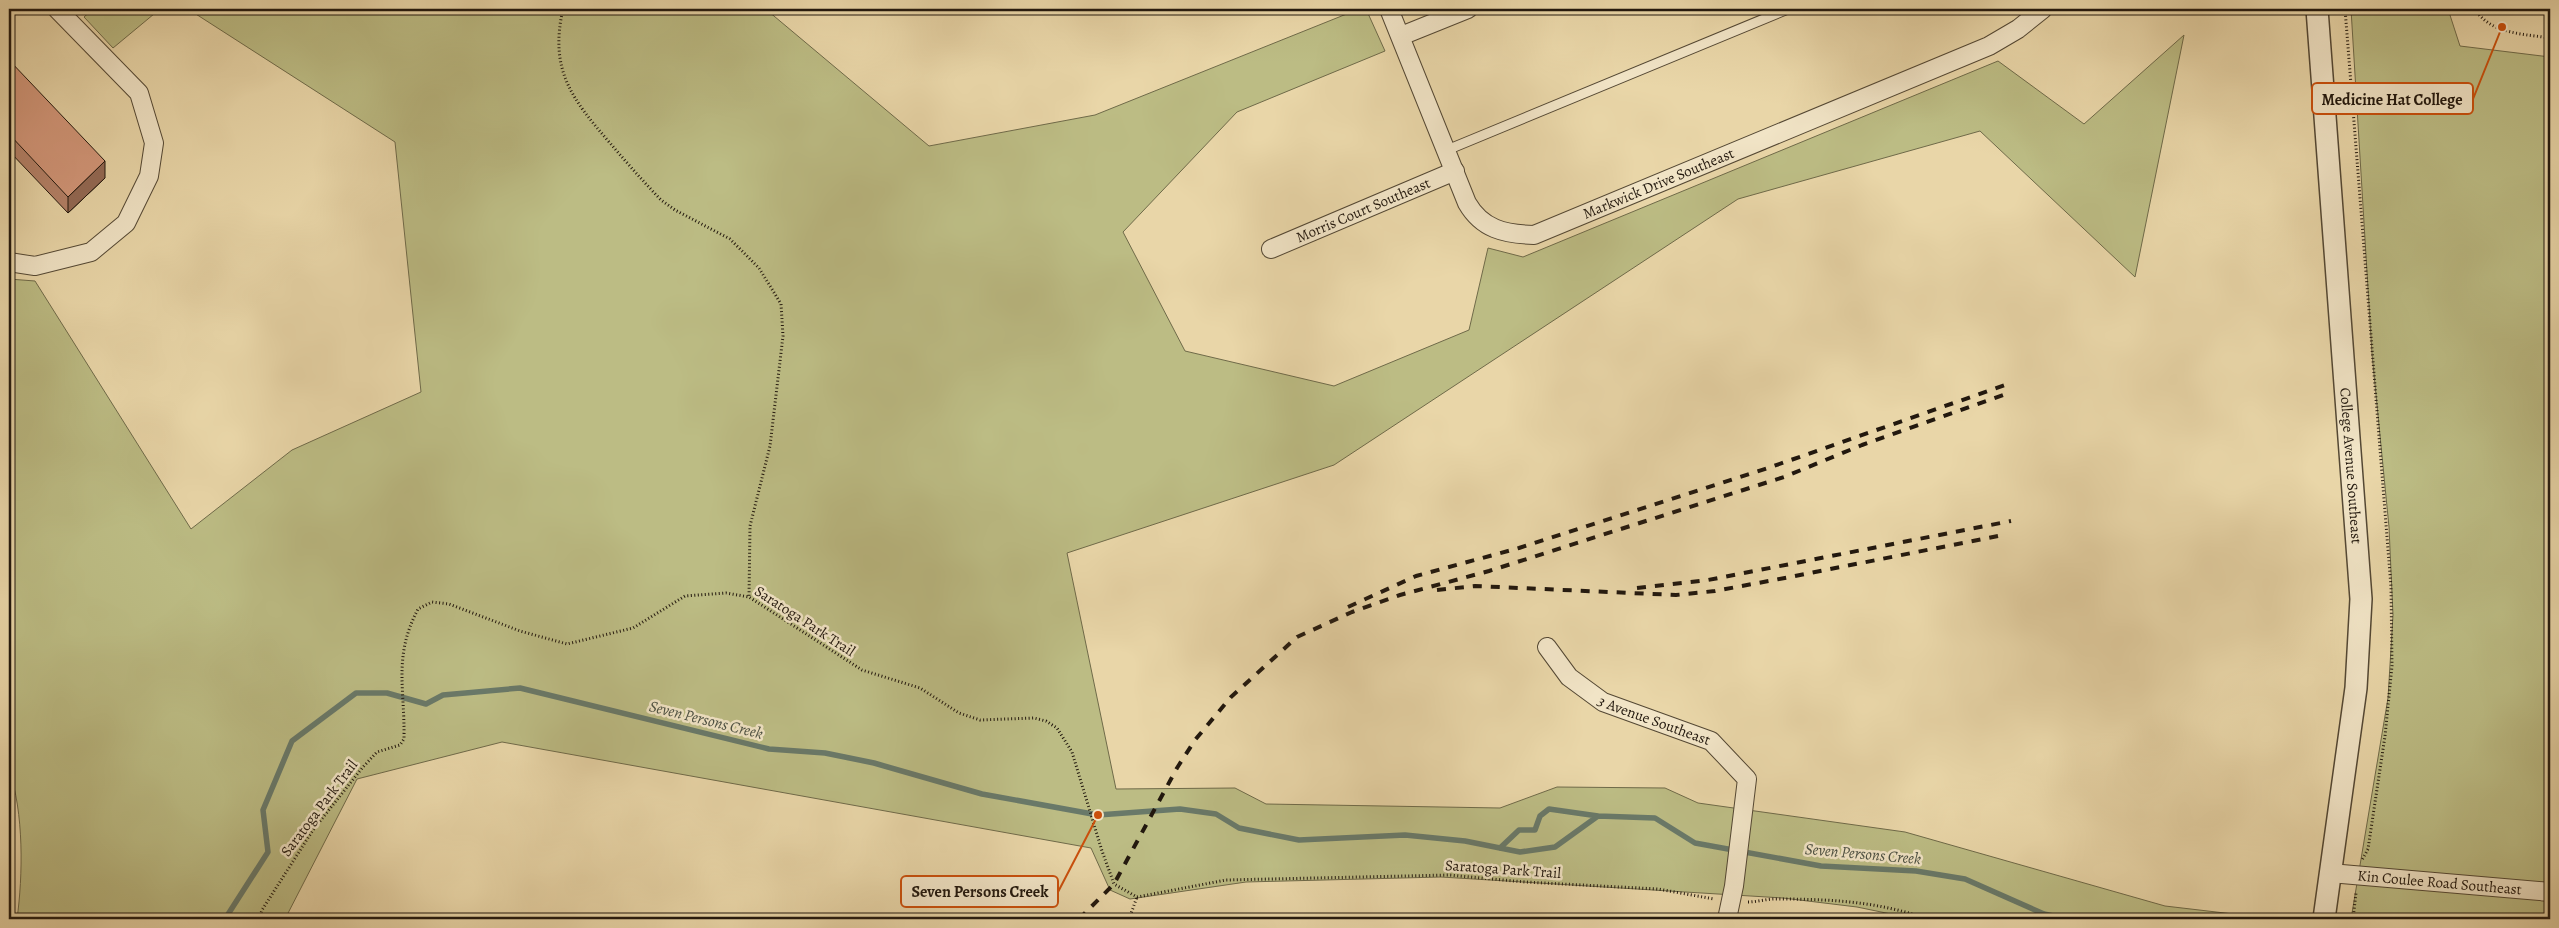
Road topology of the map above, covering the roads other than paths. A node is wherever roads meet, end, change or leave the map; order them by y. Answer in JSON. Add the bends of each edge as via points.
{"nodes":[{"id":1,"x":57,"y":9,"type":"edge"},
{"id":2,"x":1389,"y":9,"type":"edge"},
{"id":3,"x":1468,"y":9,"type":"edge"},
{"id":4,"x":1788,"y":9,"type":"edge"},
{"id":5,"x":2042,"y":9,"type":"edge"},
{"id":6,"x":2317,"y":9,"type":"edge"},
{"id":7,"x":1400,"y":36,"type":"junction"},
{"id":8,"x":1447,"y":150,"type":"junction"},
{"id":9,"x":1455,"y":171,"type":"junction"},
{"id":10,"x":1270,"y":249,"type":"dead end"},
{"id":11,"x":9,"y":262,"type":"edge"},
{"id":12,"x":1547,"y":647,"type":"dead end"},
{"id":13,"x":2329,"y":882,"type":"junction"},
{"id":14,"x":2550,"y":892,"type":"edge"},
{"id":15,"x":1727,"y":919,"type":"edge"},
{"id":16,"x":2317,"y":919,"type":"edge"},
{"id":17,"x":2324,"y":919,"type":"edge"}],
"edges":[{"from":1,"to":11,"type":"street","via":[[139,93],[154,143],[149,176],[126,223],[91,252],[35,266]]},
{"from":2,"to":7,"type":"street","name":"Markwick Drive Southeast"},
{"from":3,"to":7,"type":"street"},
{"from":4,"to":8,"type":"lane"},
{"from":5,"to":9,"type":"street","name":"Markwick Drive Southeast","via":[[2018,29],[1981,50],[1534,235],[1506,233],[1485,225],[1475,217]]},
{"from":6,"to":13,"type":"street","name":"College Avenue Southeast","via":[[2361,599],[2356,688]]},
{"from":7,"to":8,"type":"street","name":"Markwick Drive Southeast"},
{"from":8,"to":9,"type":"street","name":"Markwick Drive Southeast"},
{"from":9,"to":10,"type":"street","name":"Morris Court Southeast"},
{"from":12,"to":15,"type":"street","name":"3 Avenue Southeast","via":[[1569,677],[1603,702],[1711,741],[1747,779]]},
{"from":13,"to":14,"type":"street","name":"Kin Coulee Road Southeast"},
{"from":13,"to":16,"type":"street"},
{"from":13,"to":17,"type":"street","name":"College Avenue Southeast"}]}
